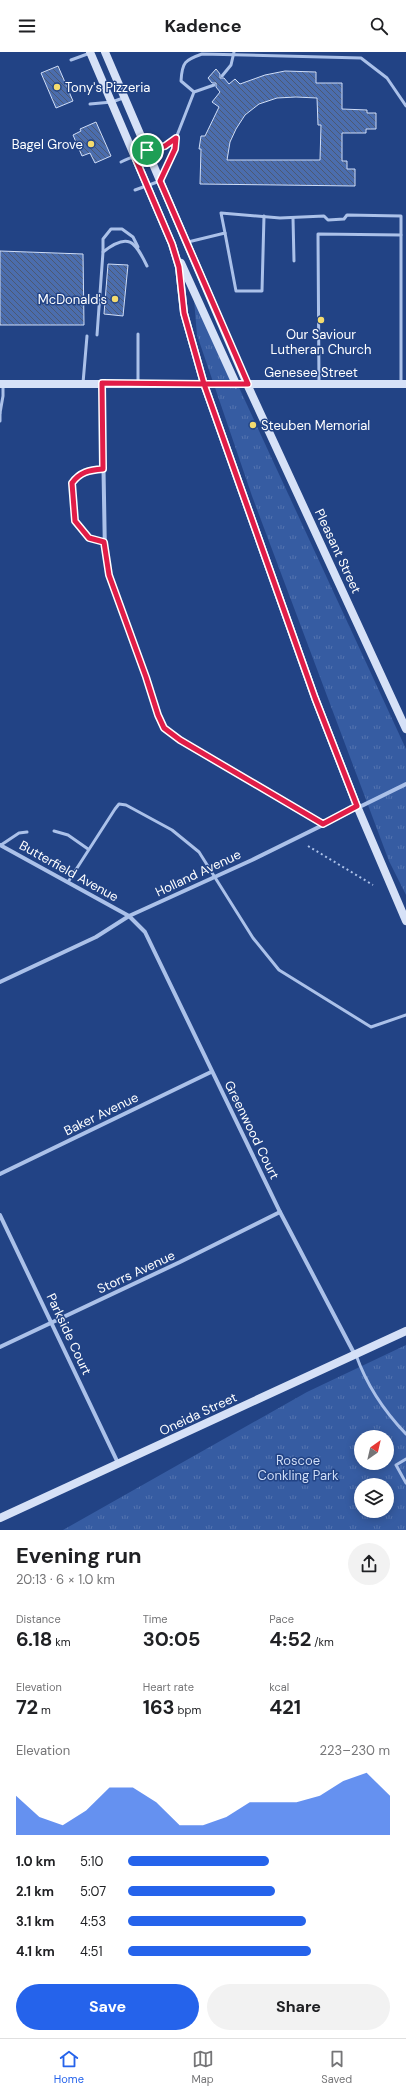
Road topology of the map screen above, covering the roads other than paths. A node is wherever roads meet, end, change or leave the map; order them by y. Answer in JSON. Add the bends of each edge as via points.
{"nodes":[{"id":1,"x":105,"y":52,"type":"edge"},
{"id":2,"x":90,"y":53,"type":"edge"},
{"id":3,"x":234,"y":53,"type":"edge"},
{"id":4,"x":71,"y":60,"type":"dead end"},
{"id":5,"x":222,"y":76,"type":"dead end"},
{"id":6,"x":214,"y":84,"type":"dead end"},
{"id":7,"x":194,"y":92,"type":"junction"},
{"id":8,"x":124,"y":97,"type":"junction"},
{"id":9,"x":112,"y":102,"type":"junction"},
{"id":10,"x":90,"y":104,"type":"dead end"},
{"id":11,"x":406,"y":106,"type":"edge"},
{"id":12,"x":176,"y":138,"type":"junction"},
{"id":13,"x":147,"y":150,"type":"junction"},
{"id":14,"x":134,"y":155,"type":"junction"},
{"id":15,"x":121,"y":162,"type":"dead end"},
{"id":16,"x":160,"y":181,"type":"junction"},
{"id":17,"x":147,"y":185,"type":"junction"},
{"id":18,"x":135,"y":190,"type":"dead end"},
{"id":19,"x":264,"y":216,"type":"junction"},
{"id":20,"x":293,"y":218,"type":"junction"},
{"id":21,"x":225,"y":233,"type":"junction"},
{"id":22,"x":401,"y":235,"type":"junction"},
{"id":23,"x":186,"y":242,"type":"junction"},
{"id":24,"x":172,"y":244,"type":"junction"},
{"id":25,"x":138,"y":247,"type":"junction"},
{"id":26,"x":103,"y":252,"type":"junction"},
{"id":27,"x":294,"y":261,"type":"dead end"},
{"id":28,"x":147,"y":266,"type":"dead end"},
{"id":29,"x":138,"y":334,"type":"dead end"},
{"id":30,"x":97,"y":335,"type":"dead end"},
{"id":31,"x":86,"y":336,"type":"dead end"},
{"id":32,"x":102,"y":383,"type":"junction"},
{"id":33,"x":1,"y":384,"type":"edge"},
{"id":34,"x":83,"y":384,"type":"junction"},
{"id":35,"x":138,"y":384,"type":"junction"},
{"id":36,"x":204,"y":384,"type":"junction"},
{"id":37,"x":236,"y":384,"type":"junction"},
{"id":38,"x":248,"y":384,"type":"junction"},
{"id":39,"x":319,"y":384,"type":"junction"},
{"id":40,"x":404,"y":384,"type":"edge"},
{"id":41,"x":0,"y":413,"type":"edge"},
{"id":42,"x":0,"y":421,"type":"edge"},
{"id":43,"x":103,"y":469,"type":"junction"},
{"id":44,"x":104,"y":542,"type":"junction"},
{"id":45,"x":406,"y":730,"type":"edge"},
{"id":46,"x":406,"y":784,"type":"edge"},
{"id":47,"x":357,"y":806,"type":"junction"},
{"id":48,"x":323,"y":824,"type":"junction"},
{"id":49,"x":54,"y":830,"type":"dead end"},
{"id":50,"x":27,"y":832,"type":"dead end"},
{"id":51,"x":0,"y":845,"type":"edge"},
{"id":52,"x":88,"y":849,"type":"junction"},
{"id":53,"x":214,"y":877,"type":"junction"},
{"id":54,"x":68,"y":882,"type":"junction"},
{"id":55,"x":129,"y":916,"type":"junction"},
{"id":56,"x":406,"y":921,"type":"edge"},
{"id":57,"x":0,"y":982,"type":"edge"},
{"id":58,"x":406,"y":1015,"type":"edge"},
{"id":59,"x":211,"y":1072,"type":"junction"},
{"id":60,"x":0,"y":1174,"type":"edge"},
{"id":61,"x":280,"y":1212,"type":"junction"},
{"id":62,"x":0,"y":1215,"type":"edge"},
{"id":63,"x":52,"y":1322,"type":"junction"},
{"id":64,"x":406,"y":1331,"type":"edge"},
{"id":65,"x":0,"y":1347,"type":"edge"},
{"id":66,"x":356,"y":1355,"type":"junction"},
{"id":67,"x":406,"y":1434,"type":"edge"},
{"id":68,"x":406,"y":1459,"type":"edge"},
{"id":69,"x":118,"y":1463,"type":"junction"},
{"id":70,"x":406,"y":1483,"type":"edge"},
{"id":71,"x":0,"y":1518,"type":"edge"}],
"edges":[{"from":1,"to":8,"type":"street","name":"Pleasant Street"},
{"from":2,"to":4,"type":"lane"},
{"from":2,"to":9,"type":"street"},
{"from":3,"to":5,"type":"lane","via":[[231,65]]},
{"from":3,"to":7,"type":"lane","via":[[202,54],[187,60],[182,68],[181,81]]},
{"from":3,"to":11,"type":"lane","via":[[361,58],[387,78]]},
{"from":6,"to":7,"type":"lane"},
{"from":7,"to":12,"type":"lane"},
{"from":8,"to":9,"type":"lane"},
{"from":8,"to":13,"type":"street","name":"Pleasant Street"},
{"from":9,"to":10,"type":"lane"},
{"from":9,"to":14,"type":"street"},
{"from":12,"to":13,"type":"lane","via":[[165,146]]},
{"from":12,"to":16,"type":"lane","via":[[175,149]]},
{"from":13,"to":14,"type":"lane"},
{"from":13,"to":16,"type":"street","name":"Pleasant Street"},
{"from":14,"to":15,"type":"lane"},
{"from":14,"to":17,"type":"street"},
{"from":16,"to":17,"type":"lane"},
{"from":16,"to":23,"type":"street","name":"Pleasant Street"},
{"from":17,"to":18,"type":"lane"},
{"from":17,"to":24,"type":"street"},
{"from":19,"to":20,"type":"lane"},
{"from":19,"to":21,"type":"lane","via":[[220,213]]},
{"from":19,"to":21,"type":"lane","via":[[262,291],[236,291]]},
{"from":20,"to":22,"type":"lane","via":[[324,216],[328,220],[344,220],[347,215],[401,216]]},
{"from":20,"to":27,"type":"lane"},
{"from":21,"to":23,"type":"lane"},
{"from":22,"to":39,"type":"lane","via":[[318,234]]},
{"from":22,"to":40,"type":"lane"},
{"from":23,"to":38,"type":"street","name":"Pleasant Street"},
{"from":24,"to":36,"type":"street","via":[[179,267],[184,313]]},
{"from":24,"to":37,"type":"street"},
{"from":25,"to":26,"type":"lane","via":[[126,241],[116,242]]},
{"from":25,"to":26,"type":"lane","via":[[133,237],[122,229],[111,229],[104,239]]},
{"from":25,"to":28,"type":"lane"},
{"from":26,"to":30,"type":"lane"},
{"from":29,"to":35,"type":"lane"},
{"from":31,"to":34,"type":"lane"},
{"from":32,"to":34,"type":"street","name":"Genesee Street"},
{"from":32,"to":35,"type":"street","name":"Genesee Street"},
{"from":32,"to":43,"type":"street"},
{"from":33,"to":34,"type":"street","name":"Genesee Street"},
{"from":33,"to":41,"type":"lane","via":[[3,396]]},
{"from":35,"to":36,"type":"street","name":"Genesee Street"},
{"from":36,"to":37,"type":"street","name":"Genesee Street"},
{"from":36,"to":47,"type":"street","via":[[315,698]]},
{"from":37,"to":38,"type":"street","name":"Genesee Street"},
{"from":38,"to":39,"type":"street","name":"Genesee Street"},
{"from":38,"to":45,"type":"street","name":"Pleasant Street"},
{"from":39,"to":40,"type":"street","name":"Genesee Street"},
{"from":41,"to":42,"type":"lane"},
{"from":43,"to":44,"type":"street"},
{"from":43,"to":44,"type":"lane","via":[[90,470],[78,475],[72,483],[75,521],[89,538]]},
{"from":44,"to":48,"type":"street","via":[[109,575],[164,728],[180,740]]},
{"from":46,"to":47,"type":"street","name":"Holland Avenue"},
{"from":47,"to":48,"type":"street","name":"Holland Avenue"},
{"from":47,"to":56,"type":"street"},
{"from":48,"to":53,"type":"street","name":"Holland Avenue"},
{"from":49,"to":52,"type":"lane"},
{"from":50,"to":51,"type":"lane","via":[[19,833]]},
{"from":51,"to":54,"type":"street","name":"Butterfield Avenue"},
{"from":52,"to":53,"type":"lane","via":[[119,804],[126,805],[172,830],[192,845]]},
{"from":52,"to":54,"type":"lane"},
{"from":53,"to":55,"type":"street","name":"Holland Avenue"},
{"from":53,"to":58,"type":"lane","via":[[253,938],[279,970],[371,1027]]},
{"from":54,"to":55,"type":"street","name":"Butterfield Avenue"},
{"from":55,"to":57,"type":"street","name":"Holland Avenue","via":[[96,937]]},
{"from":55,"to":59,"type":"street","name":"Greenwood Court","via":[[145,932]]},
{"from":59,"to":60,"type":"street","name":"Baker Avenue"},
{"from":59,"to":61,"type":"street","name":"Greenwood Court"},
{"from":61,"to":63,"type":"street","name":"Storrs Avenue"},
{"from":61,"to":66,"type":"street","name":"Greenwood Court"},
{"from":62,"to":63,"type":"street","name":"Parkside Court"},
{"from":63,"to":65,"type":"street","name":"Storrs Avenue"},
{"from":63,"to":69,"type":"street","name":"Parkside Court"},
{"from":64,"to":66,"type":"street","name":"Oneida Street"},
{"from":66,"to":67,"type":"lane","via":[[365,1380],[391,1418]]},
{"from":66,"to":69,"type":"street","name":"Oneida Street"},
{"from":68,"to":70,"type":"lane","via":[[396,1465]]},
{"from":69,"to":71,"type":"street","name":"Oneida Street"}]}
